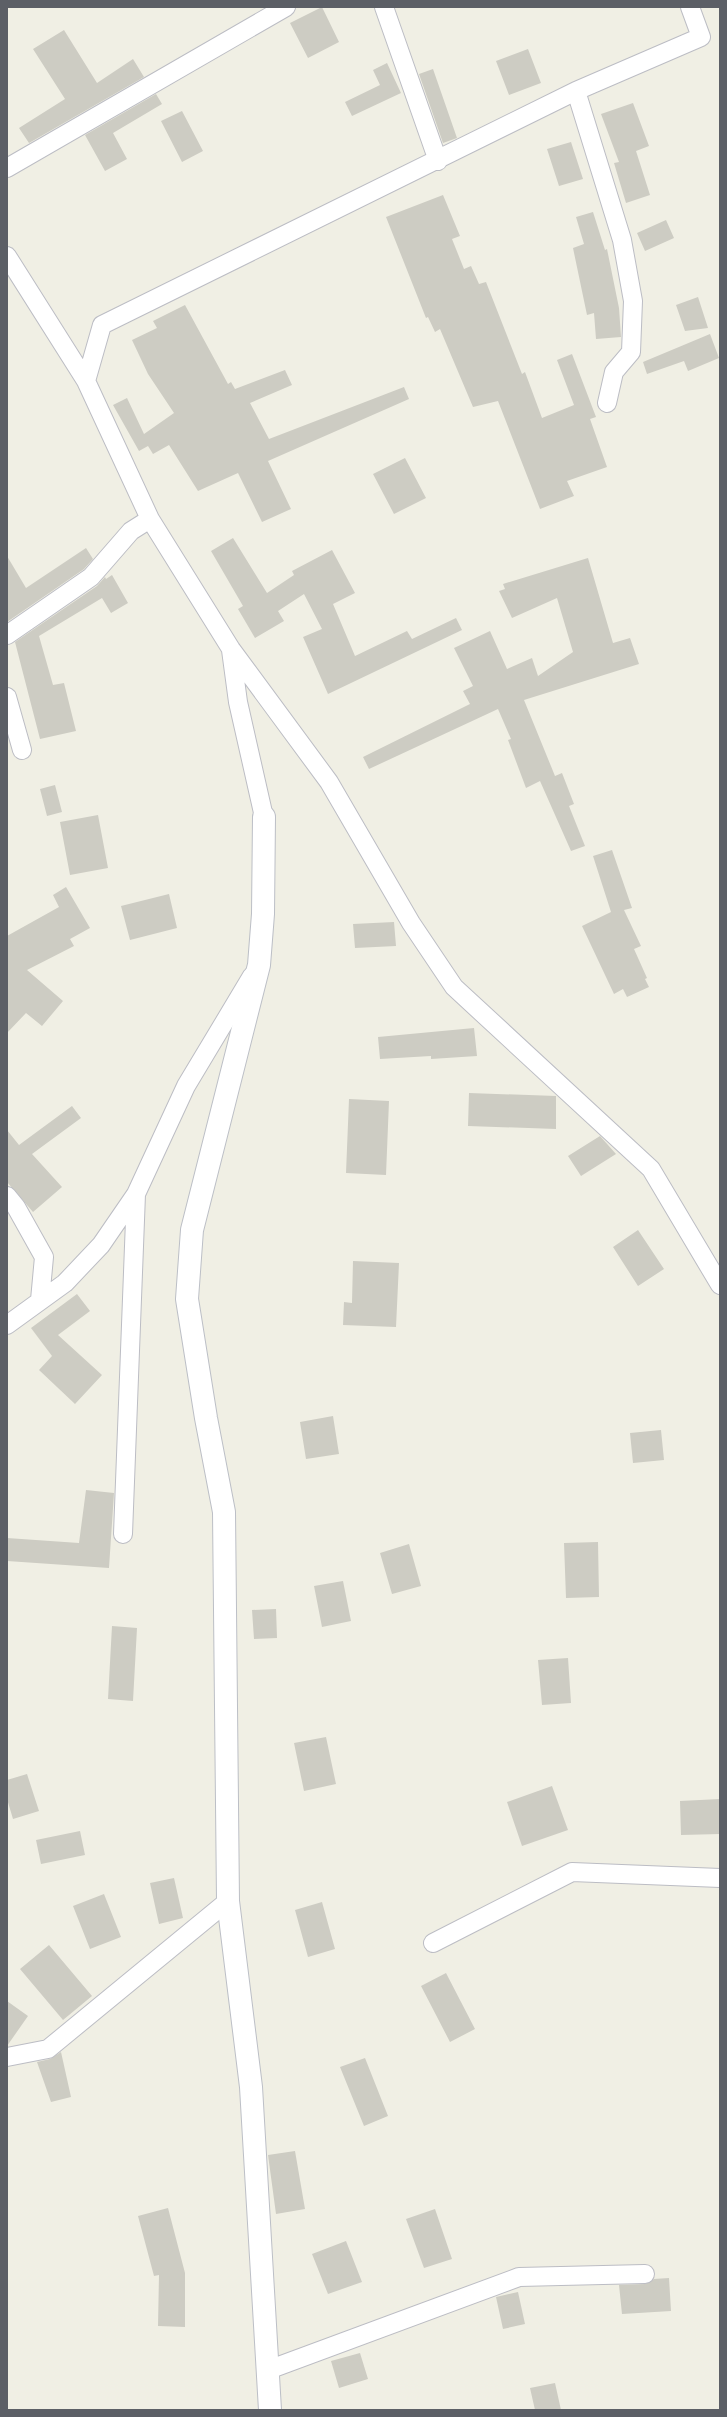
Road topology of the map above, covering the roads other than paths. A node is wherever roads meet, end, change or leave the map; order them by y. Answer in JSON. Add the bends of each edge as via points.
{"nodes":[{"id":1,"x":286,"y":7,"type":"edge"},
{"id":2,"x":384,"y":7,"type":"edge"},
{"id":3,"x":690,"y":7,"type":"edge"},
{"id":4,"x":576,"y":91,"type":"junction"},
{"id":5,"x":438,"y":160,"type":"junction"},
{"id":6,"x":7,"y":168,"type":"edge"},
{"id":7,"x":7,"y":256,"type":"edge"},
{"id":8,"x":86,"y":381,"type":"junction"},
{"id":9,"x":606,"y":403,"type":"dead end"},
{"id":10,"x":150,"y":519,"type":"junction"},
{"id":11,"x":7,"y":635,"type":"edge"},
{"id":12,"x":231,"y":649,"type":"junction"},
{"id":13,"x":7,"y":697,"type":"edge"},
{"id":14,"x":22,"y":750,"type":"dead end"},
{"id":15,"x":264,"y":817,"type":"joint"},
{"id":16,"x":259,"y":965,"type":"junction"},
{"id":17,"x":136,"y":1194,"type":"junction"},
{"id":18,"x":7,"y":1196,"type":"edge"},
{"id":19,"x":720,"y":1285,"type":"edge"},
{"id":20,"x":40,"y":1300,"type":"junction"},
{"id":21,"x":7,"y":1325,"type":"edge"},
{"id":22,"x":123,"y":1534,"type":"dead end"},
{"id":23,"x":720,"y":1878,"type":"edge"},
{"id":24,"x":228,"y":1901,"type":"junction"},
{"id":25,"x":433,"y":1943,"type":"dead end"},
{"id":26,"x":7,"y":2057,"type":"edge"},
{"id":27,"x":645,"y":2274,"type":"dead end"},
{"id":28,"x":268,"y":2370,"type":"junction"},
{"id":29,"x":270,"y":2410,"type":"edge"}],
"edges":[{"from":1,"to":6,"type":"street"},
{"from":2,"to":5,"type":"street"},
{"from":3,"to":4,"type":"street","via":[[701,37]]},
{"from":4,"to":5,"type":"street"},
{"from":4,"to":9,"type":"street","via":[[622,240],[632,301],[631,352],[614,372]]},
{"from":5,"to":8,"type":"street","via":[[102,325]]},
{"from":7,"to":8,"type":"street"},
{"from":8,"to":10,"type":"street"},
{"from":10,"to":11,"type":"street","via":[[131,531],[92,577]]},
{"from":10,"to":12,"type":"street"},
{"from":12,"to":15,"type":"street","via":[[238,702]]},
{"from":12,"to":19,"type":"street","via":[[329,782],[411,923],[454,987],[651,1169]]},
{"from":13,"to":14,"type":"street"},
{"from":15,"to":16,"type":"street","via":[[263,914]]},
{"from":16,"to":17,"type":"street","via":[[186,1086]]},
{"from":16,"to":24,"type":"street","via":[[192,1230],[187,1299],[224,1512]]},
{"from":17,"to":20,"type":"street","via":[[101,1245],[65,1283]]},
{"from":17,"to":22,"type":"street"},
{"from":18,"to":20,"type":"street","via":[[44,1257]]},
{"from":20,"to":21,"type":"street"},
{"from":23,"to":25,"type":"street","via":[[572,1872]]},
{"from":24,"to":26,"type":"street","via":[[48,2049]]},
{"from":24,"to":28,"type":"street","via":[[251,2087]]},
{"from":27,"to":28,"type":"street","via":[[519,2277]]},
{"from":28,"to":29,"type":"street"}]}
